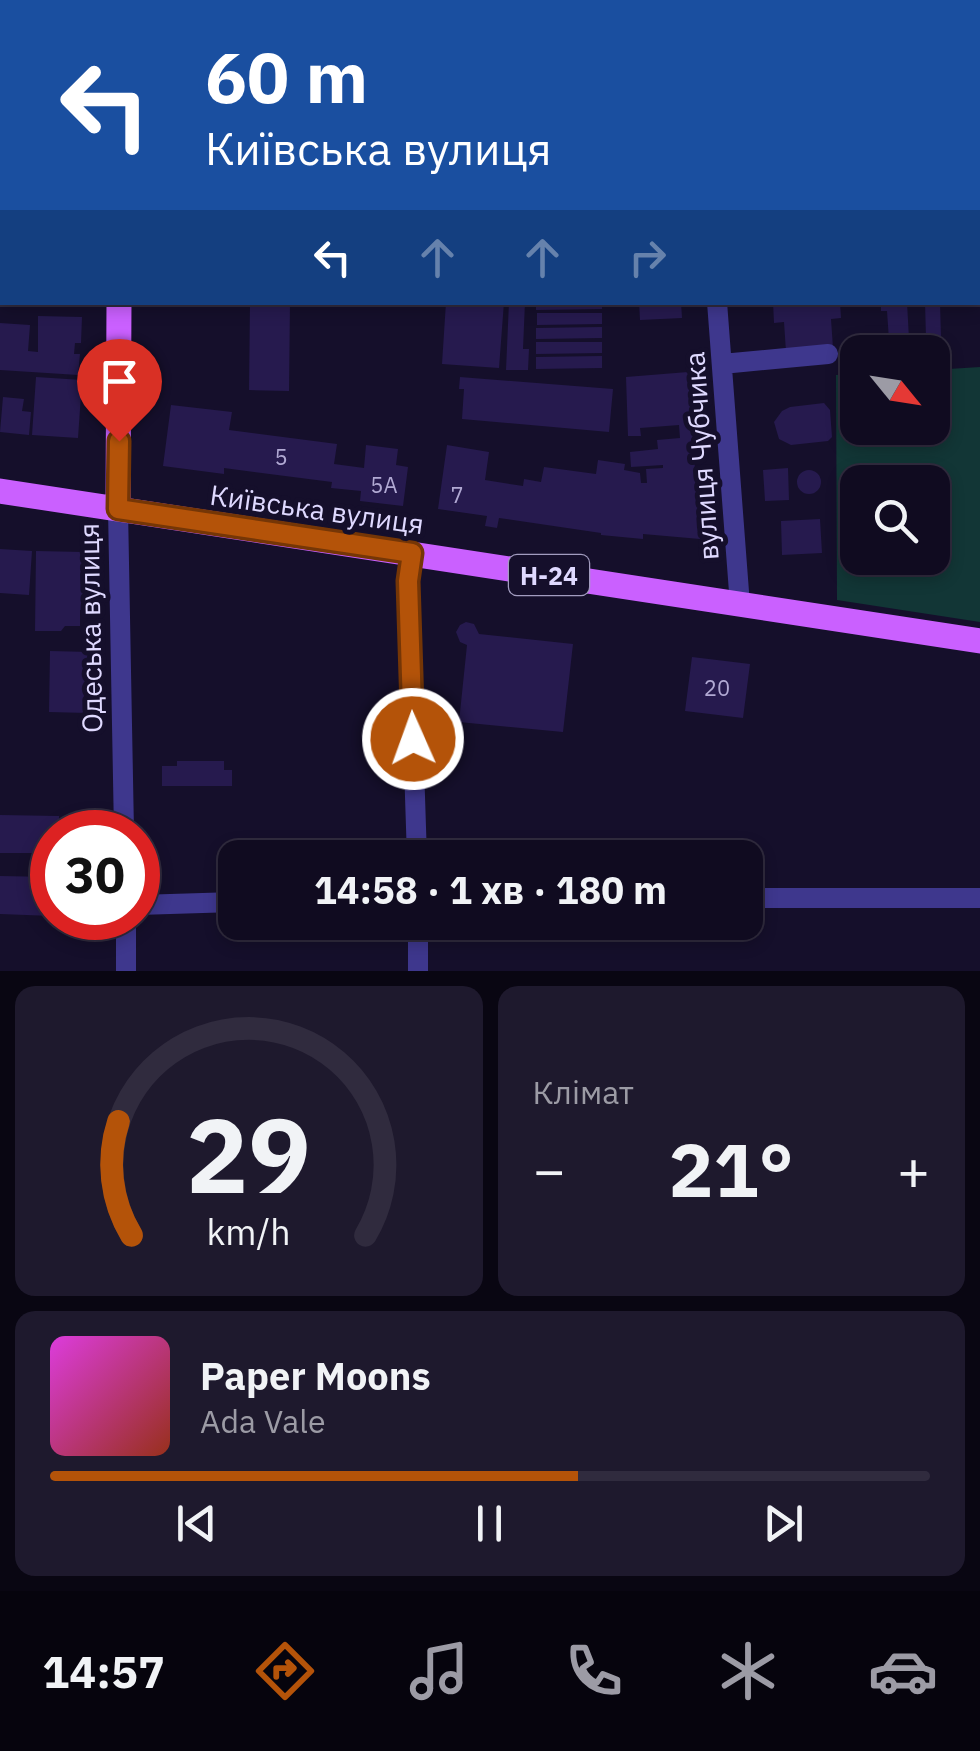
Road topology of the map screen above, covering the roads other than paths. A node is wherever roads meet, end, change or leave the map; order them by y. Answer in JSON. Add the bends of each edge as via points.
{"nodes":[{"id":1,"x":119,"y":305,"type":"edge"},
{"id":2,"x":717,"y":305,"type":"edge"},
{"id":3,"x":828,"y":354,"type":"dead end"},
{"id":4,"x":722,"y":364,"type":"junction"},
{"id":5,"x":0,"y":491,"type":"edge"},
{"id":6,"x":118,"y":509,"type":"junction"},
{"id":7,"x":412,"y":553,"type":"junction"},
{"id":8,"x":740,"y":605,"type":"junction"},
{"id":9,"x":980,"y":641,"type":"edge"},
{"id":10,"x":124,"y":810,"type":"edge"},
{"id":11,"x":415,"y":840,"type":"edge"},
{"id":12,"x":763,"y":898,"type":"edge"},
{"id":13,"x":980,"y":898,"type":"edge"},
{"id":14,"x":218,"y":903,"type":"edge"},
{"id":15,"x":160,"y":904,"type":"edge"},
{"id":16,"x":126,"y":940,"type":"edge"},
{"id":17,"x":418,"y":940,"type":"edge"},
{"id":18,"x":126,"y":971,"type":"edge"},
{"id":19,"x":418,"y":971,"type":"edge"}],
"edges":[{"from":1,"to":6,"type":"main road","name":"Одеська вулиця"},
{"from":2,"to":4,"type":"street","name":"вулиця Чубчика"},
{"from":3,"to":4,"type":"street"},
{"from":4,"to":8,"type":"street","name":"вулиця Чубчика"},
{"from":5,"to":6,"type":"main road","name":"Київська вулиця","number":"Н-24"},
{"from":6,"to":7,"type":"main road","name":"Київська вулиця","number":"Н-24"},
{"from":6,"to":10,"type":"street","name":"Одеська вулиця"},
{"from":7,"to":8,"type":"main road","name":"Київська вулиця","number":"Н-24"},
{"from":7,"to":11,"type":"street"},
{"from":8,"to":9,"type":"main road","name":"Київська вулиця","number":"Н-24"},
{"from":12,"to":13,"type":"street"},
{"from":14,"to":15,"type":"street"},
{"from":16,"to":18,"type":"street"},
{"from":17,"to":19,"type":"street"}]}
